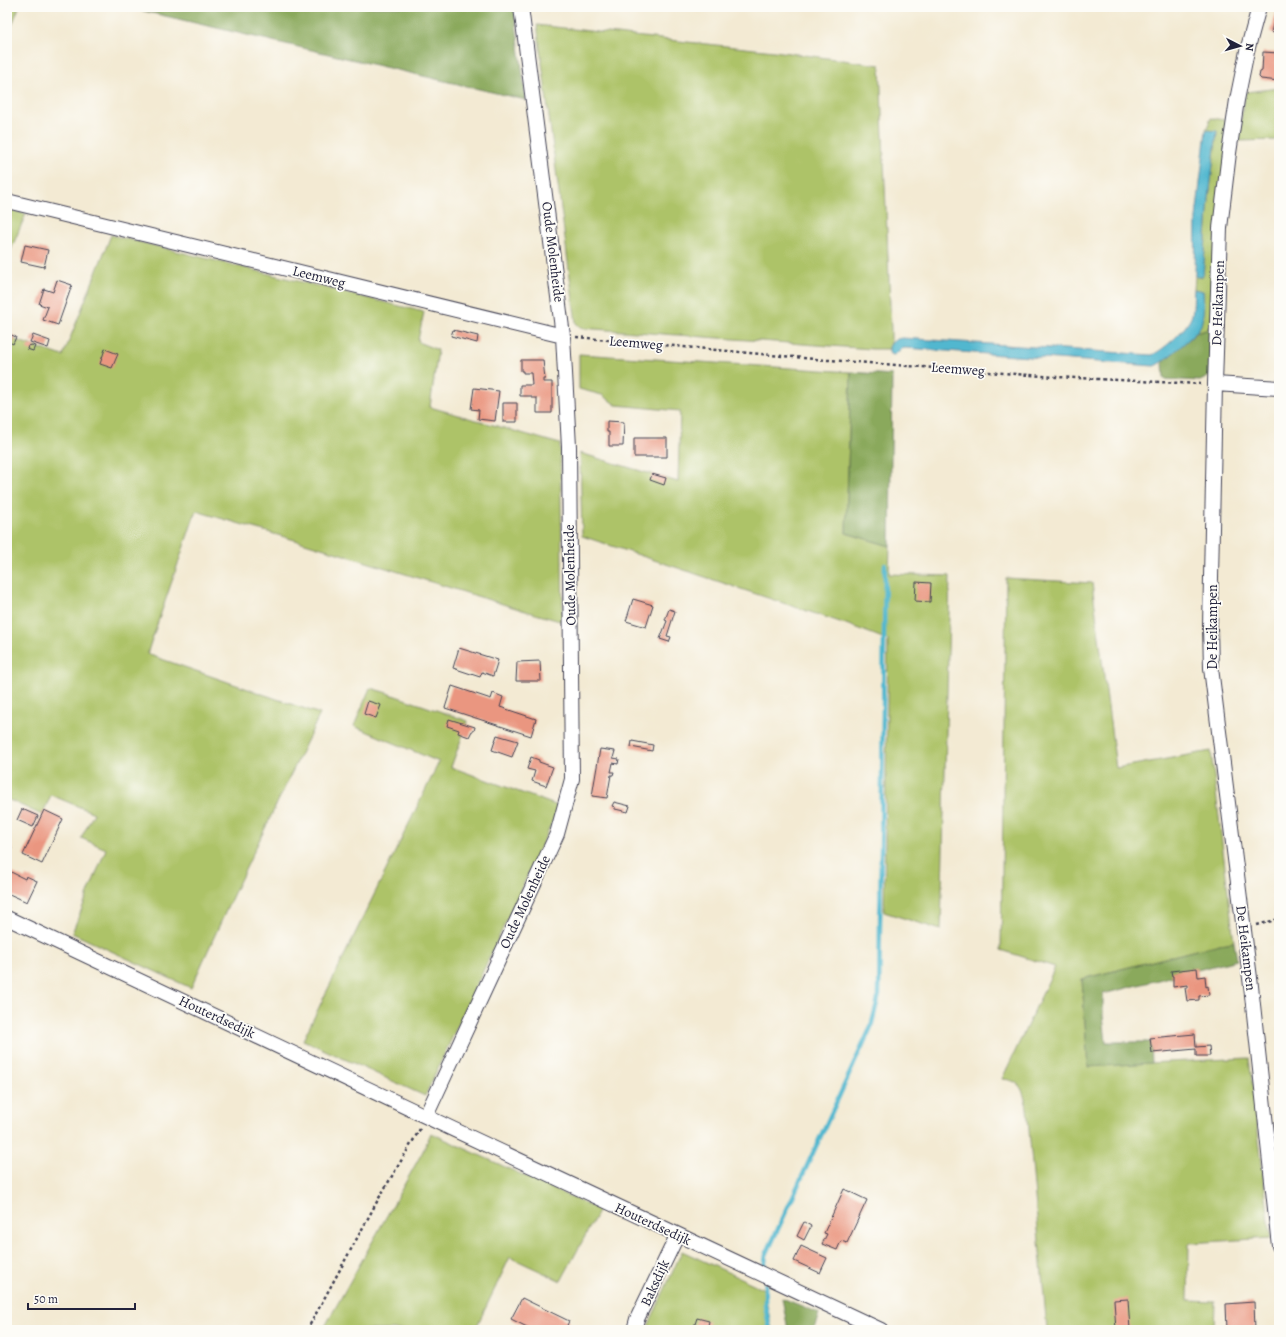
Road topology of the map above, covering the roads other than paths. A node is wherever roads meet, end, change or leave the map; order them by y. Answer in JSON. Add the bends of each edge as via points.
{"nodes":[{"id":1,"x":521,"y":7,"type":"edge"},
{"id":2,"x":1259,"y":7,"type":"edge"},
{"id":3,"x":7,"y":201,"type":"edge"},
{"id":4,"x":563,"y":336,"type":"junction"},
{"id":5,"x":1215,"y":384,"type":"junction"},
{"id":6,"x":1279,"y":388,"type":"edge"},
{"id":7,"x":7,"y":918,"type":"edge"},
{"id":8,"x":426,"y":1116,"type":"junction"},
{"id":9,"x":677,"y":1236,"type":"junction"},
{"id":10,"x":1279,"y":1246,"type":"edge"},
{"id":11,"x":634,"y":1330,"type":"edge"},
{"id":12,"x":881,"y":1330,"type":"edge"}],
"edges":[{"from":1,"to":4,"type":"street","name":"Oude Molenheide"},
{"from":2,"to":5,"type":"street","name":"De Heikampen","via":[[1237,100],[1225,184],[1220,228]]},
{"from":3,"to":4,"type":"street","name":"Leemweg"},
{"from":4,"to":8,"type":"street","name":"Oude Molenheide","via":[[568,447],[572,780],[556,834]]},
{"from":5,"to":6,"type":"street"},
{"from":5,"to":10,"type":"street","name":"De Heikampen","via":[[1211,668],[1252,994]]},
{"from":7,"to":8,"type":"street","name":"Houterdsedijk"},
{"from":8,"to":9,"type":"street","name":"Houterdsedijk"},
{"from":9,"to":11,"type":"street","name":"Baksdijk"},
{"from":9,"to":12,"type":"street","name":"Houterdsedijk"}]}
